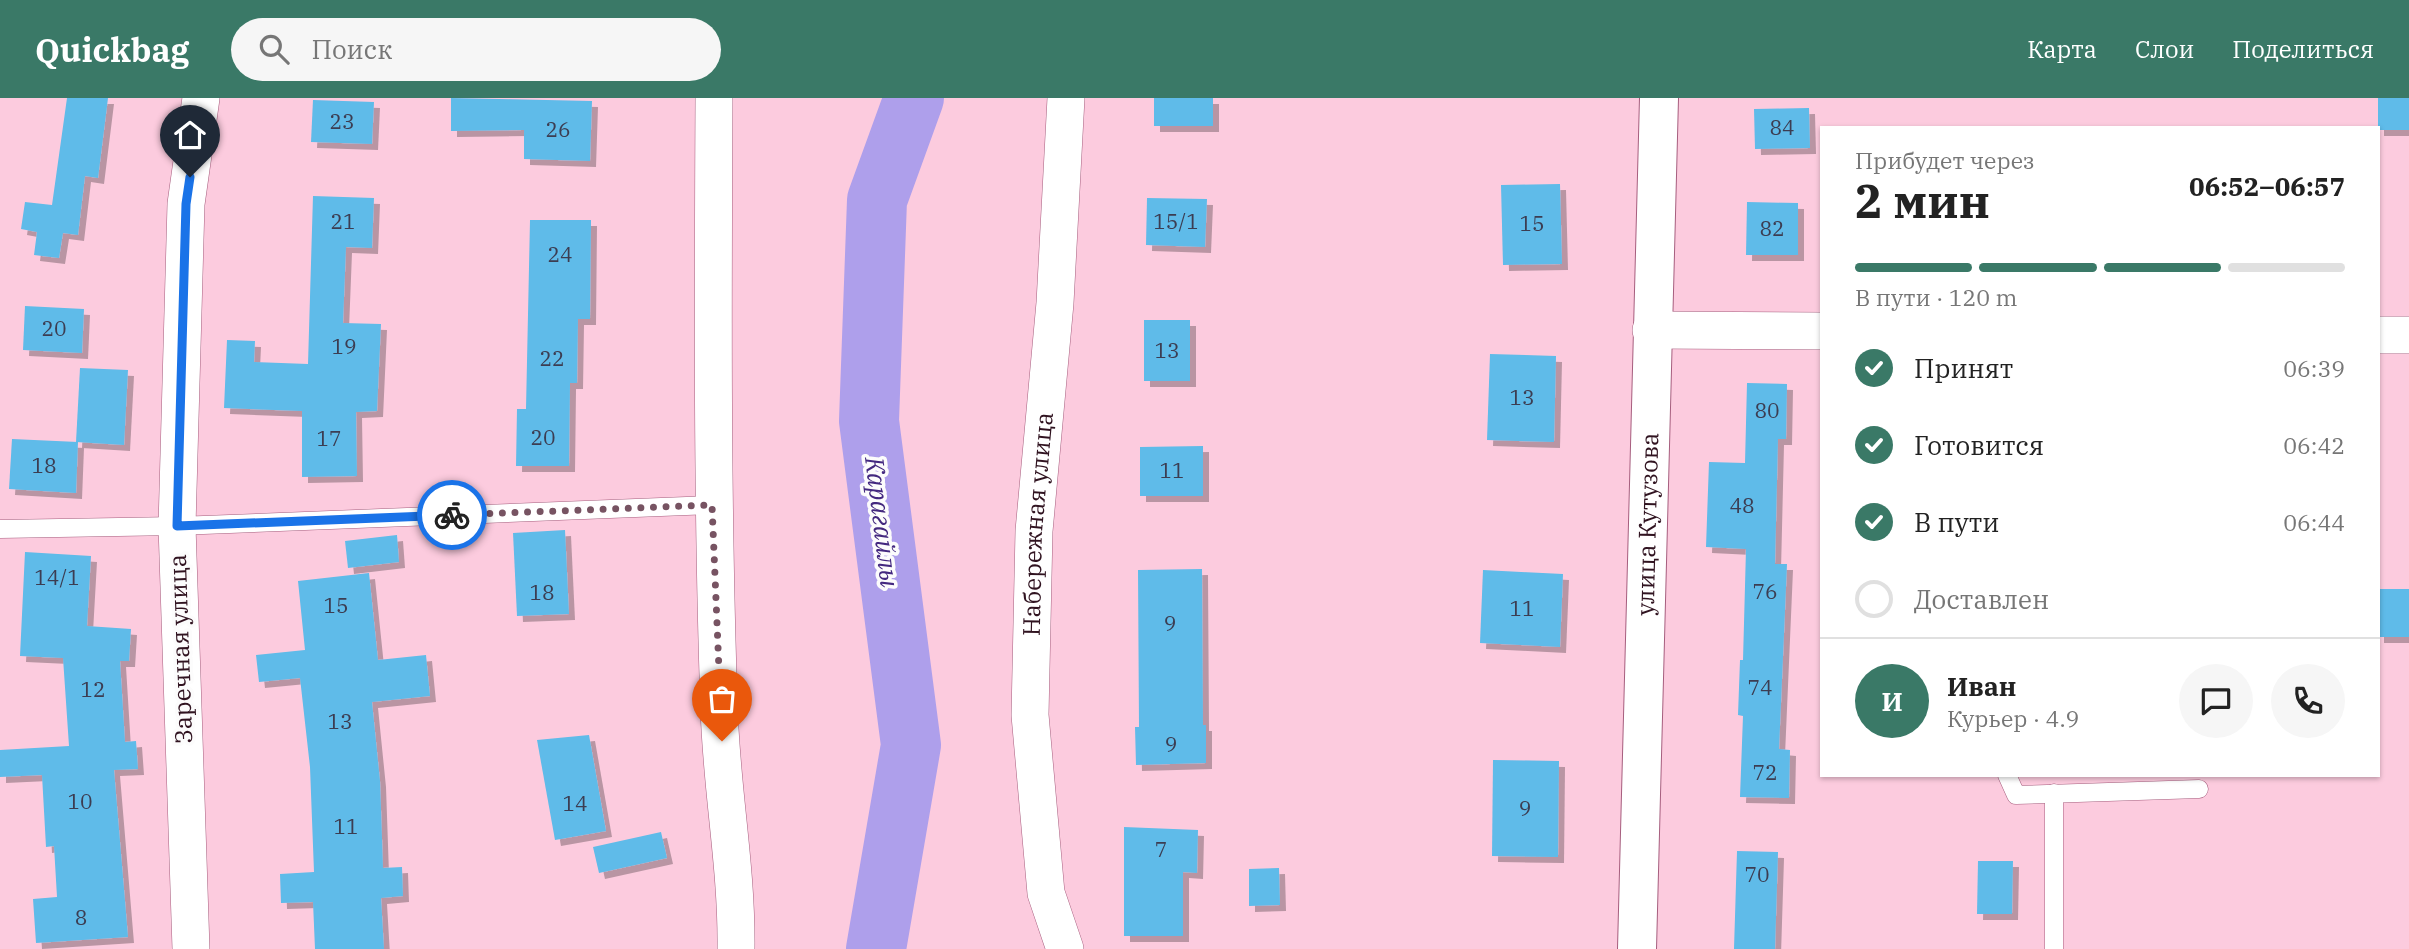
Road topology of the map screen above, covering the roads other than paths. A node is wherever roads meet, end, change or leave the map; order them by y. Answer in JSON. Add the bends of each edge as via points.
{"nodes":[{"id":1,"x":201,"y":98,"type":"edge"},
{"id":2,"x":714,"y":98,"type":"edge"},
{"id":3,"x":1066,"y":98,"type":"edge"},
{"id":4,"x":1659,"y":98,"type":"edge"},
{"id":5,"x":1651,"y":330,"type":"junction"},
{"id":6,"x":1820,"y":331,"type":"edge"},
{"id":7,"x":2380,"y":335,"type":"edge"},
{"id":8,"x":2409,"y":335,"type":"edge"},
{"id":9,"x":712,"y":505,"type":"junction"},
{"id":10,"x":177,"y":526,"type":"junction"},
{"id":11,"x":0,"y":530,"type":"edge"},
{"id":12,"x":2008,"y":777,"type":"edge"},
{"id":13,"x":2199,"y":789,"type":"dead end"},
{"id":14,"x":2054,"y":793,"type":"junction"},
{"id":15,"x":191,"y":949,"type":"edge"},
{"id":16,"x":736,"y":949,"type":"edge"},
{"id":17,"x":1065,"y":949,"type":"edge"},
{"id":18,"x":1637,"y":949,"type":"edge"},
{"id":19,"x":2054,"y":949,"type":"edge"}],
"edges":[{"from":1,"to":10,"type":"street","name":"Заречная улица","via":[[186,204]]},
{"from":2,"to":9,"type":"street"},
{"from":3,"to":17,"type":"street","name":"Набережная улица","via":[[1055,303],[1034,531],[1030,715],[1046,893]]},
{"from":4,"to":5,"type":"main road","name":"улица Кутузова"},
{"from":5,"to":6,"type":"street"},
{"from":5,"to":18,"type":"main road","name":"улица Кутузова"},
{"from":7,"to":8,"type":"street"},
{"from":9,"to":10,"type":"lane"},
{"from":9,"to":16,"type":"street","via":[[719,716],[736,888]]},
{"from":10,"to":11,"type":"lane"},
{"from":10,"to":15,"type":"street","name":"Заречная улица"},
{"from":12,"to":14,"type":"lane","via":[[2016,795]]},
{"from":13,"to":14,"type":"lane"},
{"from":14,"to":19,"type":"lane"}]}
